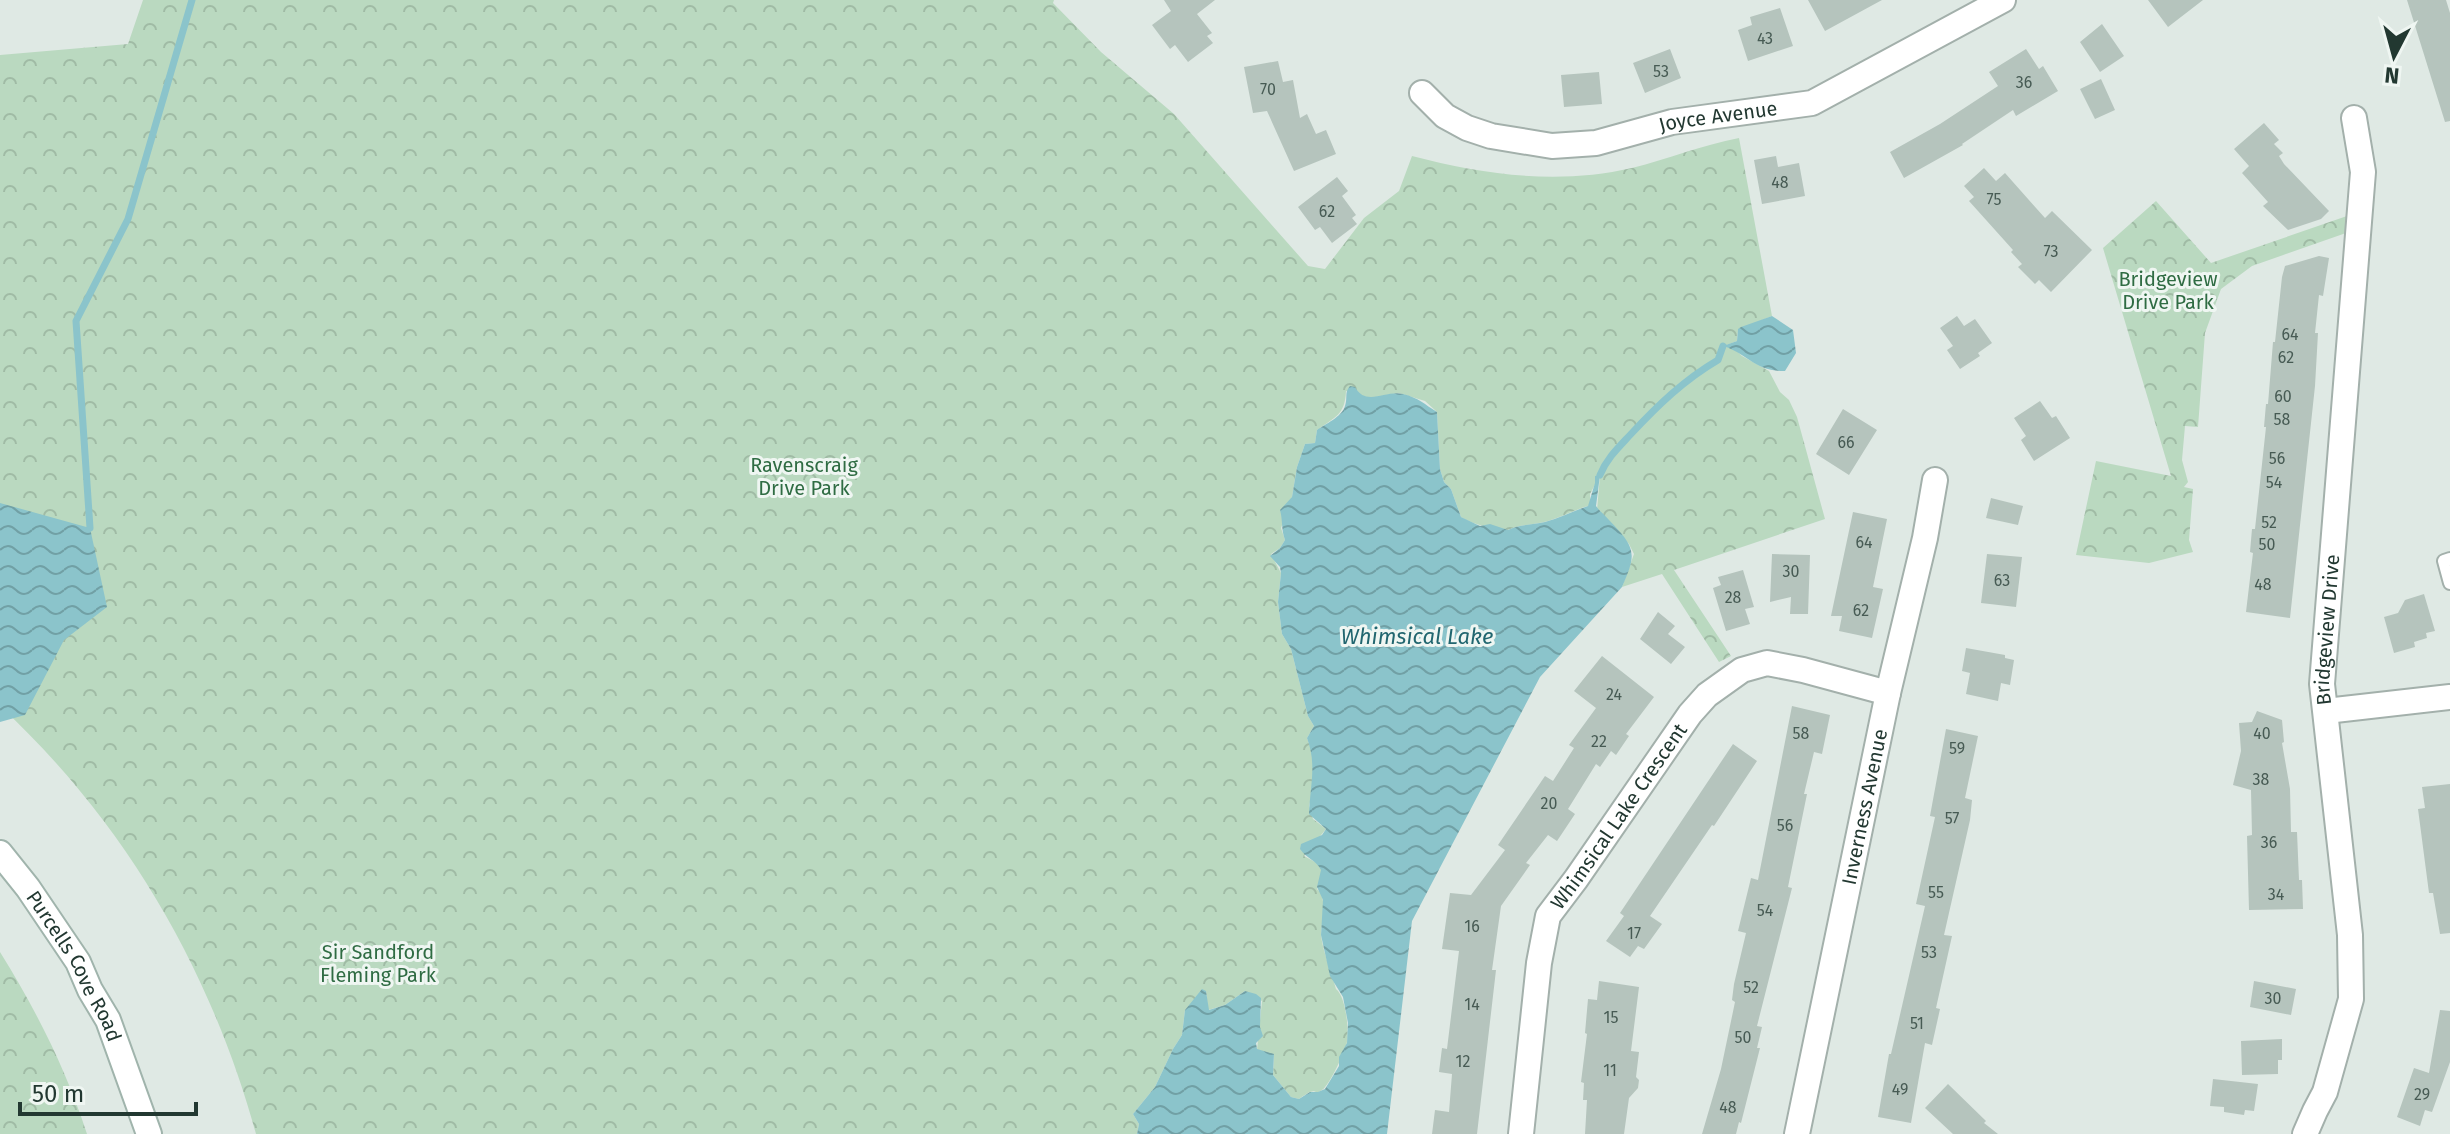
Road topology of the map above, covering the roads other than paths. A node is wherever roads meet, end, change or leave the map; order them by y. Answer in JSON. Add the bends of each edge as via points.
{"nodes":[{"id":1,"x":2003,"y":0,"type":"edge"},
{"id":2,"x":1422,"y":93,"type":"dead end"},
{"id":3,"x":2354,"y":118,"type":"dead end"},
{"id":4,"x":1935,"y":480,"type":"dead end"},
{"id":5,"x":2450,"y":559,"type":"edge"},
{"id":6,"x":2450,"y":583,"type":"edge"},
{"id":7,"x":1888,"y":693,"type":"junction"},
{"id":8,"x":2450,"y":697,"type":"edge"},
{"id":9,"x":2326,"y":711,"type":"junction"},
{"id":10,"x":0,"y":853,"type":"edge"},
{"id":11,"x":149,"y":1134,"type":"edge"},
{"id":12,"x":1521,"y":1134,"type":"edge"},
{"id":13,"x":1797,"y":1134,"type":"edge"},
{"id":14,"x":2305,"y":1134,"type":"edge"}],
"edges":[{"from":1,"to":2,"type":"street","name":"Joyce Avenue","via":[[1812,103],[1685,120],[1596,143],[1552,146],[1491,136],[1445,116]]},
{"from":3,"to":9,"type":"street","name":"Bridgeview Drive","via":[[2363,172],[2322,684]]},
{"from":4,"to":7,"type":"street","name":"Inverness Avenue"},
{"from":5,"to":6,"type":"lane","via":[[2444,561]]},
{"from":7,"to":12,"type":"street","name":"Whimsical Lake Crescent","via":[[1767,663],[1742,670],[1690,714],[1548,916]]},
{"from":7,"to":13,"type":"street","name":"Inverness Avenue"},
{"from":8,"to":9,"type":"street"},
{"from":9,"to":14,"type":"street","name":"Bridgeview Drive","via":[[2352,958],[2351,999],[2325,1092]]},
{"from":10,"to":11,"type":"street","name":"Purcells Cove Road","via":[[78,962],[108,1020]]}]}
